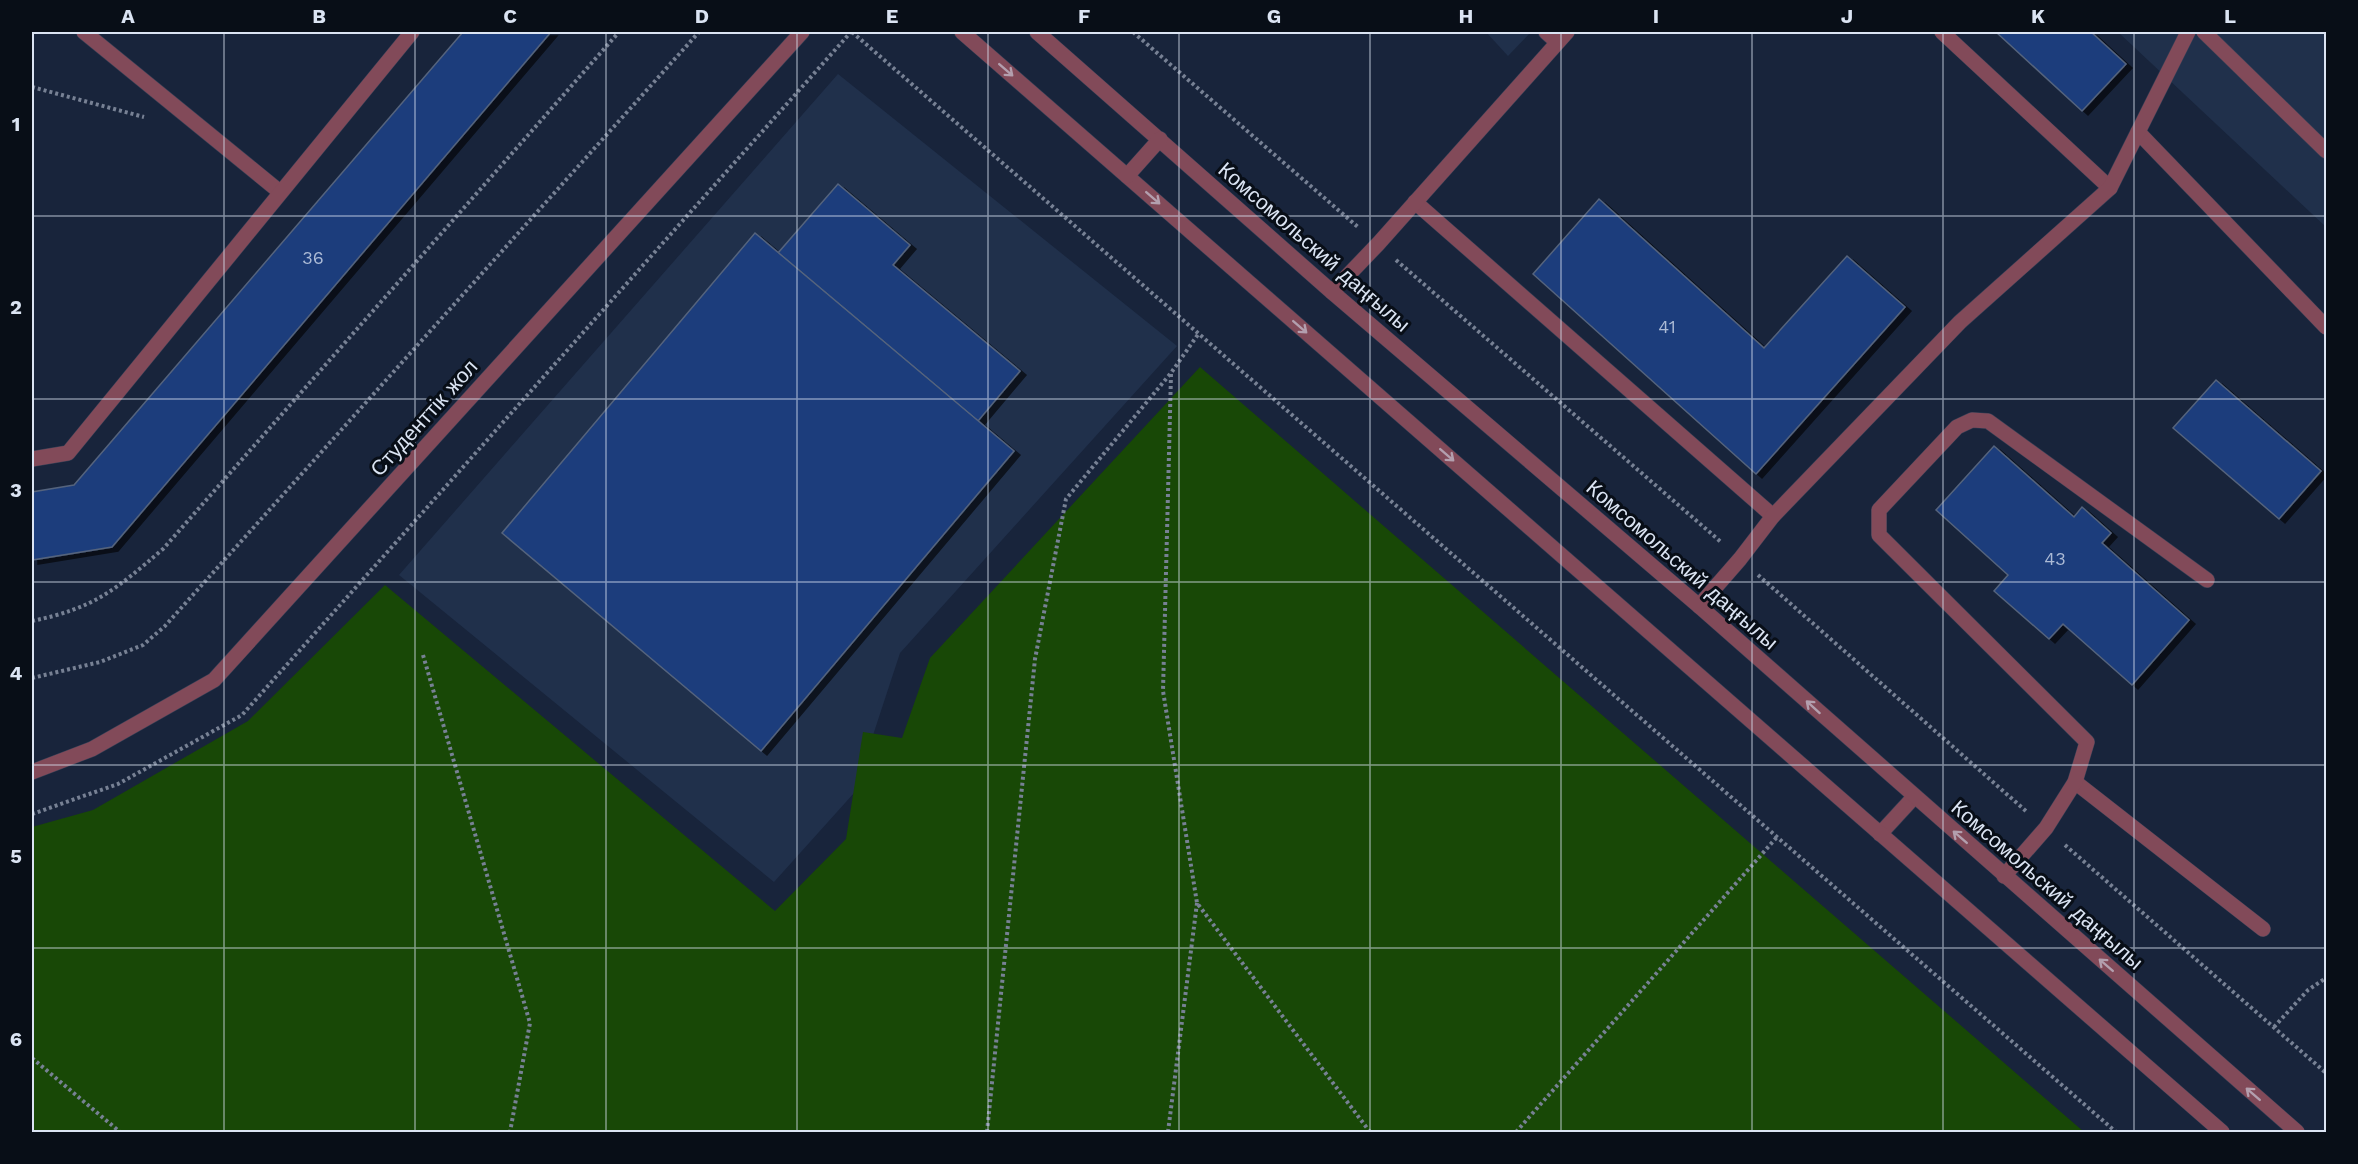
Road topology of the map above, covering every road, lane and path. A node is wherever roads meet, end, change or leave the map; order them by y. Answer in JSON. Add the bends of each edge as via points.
{"nodes":[{"id":1,"x":84,"y":32,"type":"edge"},
{"id":2,"x":412,"y":32,"type":"edge"},
{"id":3,"x":619,"y":32,"type":"edge"},
{"id":4,"x":699,"y":32,"type":"edge"},
{"id":5,"x":802,"y":32,"type":"edge"},
{"id":6,"x":852,"y":32,"type":"edge"},
{"id":7,"x":962,"y":32,"type":"edge"},
{"id":8,"x":1037,"y":32,"type":"edge"},
{"id":9,"x":1942,"y":32,"type":"edge"},
{"id":10,"x":2188,"y":32,"type":"edge"},
{"id":11,"x":2204,"y":32,"type":"edge"},
{"id":12,"x":1557,"y":35,"type":"edge"},
{"id":13,"x":32,"y":87,"type":"edge"},
{"id":14,"x":154,"y":119,"type":"dead end"},
{"id":15,"x":2138,"y":132,"type":"junction"},
{"id":16,"x":1160,"y":139,"type":"junction"},
{"id":17,"x":2326,"y":152,"type":"edge"},
{"id":18,"x":1127,"y":176,"type":"junction"},
{"id":19,"x":2110,"y":188,"type":"junction"},
{"id":20,"x":280,"y":192,"type":"junction"},
{"id":21,"x":1415,"y":202,"type":"junction"},
{"id":22,"x":1332,"y":292,"type":"junction"},
{"id":23,"x":2326,"y":327,"type":"edge"},
{"id":24,"x":1199,"y":333,"type":"junction"},
{"id":25,"x":1171,"y":373,"type":"junction"},
{"id":26,"x":32,"y":459,"type":"edge"},
{"id":27,"x":1773,"y":516,"type":"junction"},
{"id":28,"x":2207,"y":580,"type":"dead end"},
{"id":29,"x":1699,"y":606,"type":"junction"},
{"id":30,"x":32,"y":621,"type":"edge"},
{"id":31,"x":423,"y":655,"type":"dead end"},
{"id":32,"x":32,"y":678,"type":"edge"},
{"id":33,"x":32,"y":772,"type":"edge"},
{"id":34,"x":2075,"y":782,"type":"junction"},
{"id":35,"x":1914,"y":797,"type":"junction"},
{"id":36,"x":32,"y":814,"type":"edge"},
{"id":37,"x":1880,"y":834,"type":"junction"},
{"id":38,"x":1777,"y":837,"type":"junction"},
{"id":39,"x":2004,"y":876,"type":"junction"},
{"id":40,"x":1197,"y":903,"type":"junction"},
{"id":41,"x":2263,"y":929,"type":"dead end"},
{"id":42,"x":2326,"y":978,"type":"edge"},
{"id":43,"x":2274,"y":1027,"type":"dead end"},
{"id":44,"x":32,"y":1058,"type":"edge"},
{"id":45,"x":120,"y":1132,"type":"edge"},
{"id":46,"x":510,"y":1132,"type":"edge"},
{"id":47,"x":987,"y":1132,"type":"edge"},
{"id":48,"x":1168,"y":1132,"type":"edge"},
{"id":49,"x":1370,"y":1132,"type":"edge"},
{"id":50,"x":1516,"y":1132,"type":"edge"},
{"id":51,"x":2116,"y":1132,"type":"edge"},
{"id":52,"x":2222,"y":1132,"type":"edge"},
{"id":53,"x":2296,"y":1132,"type":"edge"}],
"edges":[{"from":1,"to":20,"type":"street"},
{"from":2,"to":20,"type":"street"},
{"from":3,"to":30,"type":"path","via":[[163,549],[111,593],[69,613]]},
{"from":4,"to":32,"type":"path","via":[[165,626],[143,645],[100,662]]},
{"from":5,"to":33,"type":"street","name":"Студенттік жол","via":[[214,680],[92,749]]},
{"from":6,"to":24,"type":"path"},
{"from":6,"to":36,"type":"path","via":[[242,715],[118,784]]},
{"from":7,"to":18,"type":"street","one_way":true},
{"from":8,"to":16,"type":"street","name":"Комсомольский даңғылы"},
{"from":9,"to":19,"type":"street"},
{"from":10,"to":15,"type":"street"},
{"from":11,"to":17,"type":"street"},
{"from":12,"to":21,"type":"street"},
{"from":13,"to":14,"type":"path"},
{"from":15,"to":19,"type":"street"},
{"from":15,"to":23,"type":"street"},
{"from":16,"to":18,"type":"street"},
{"from":16,"to":22,"type":"street","name":"Комсомольский даңғылы"},
{"from":18,"to":37,"type":"street","one_way":true},
{"from":19,"to":27,"type":"street","via":[[1960,322]]},
{"from":20,"to":26,"type":"street","via":[[68,453]]},
{"from":21,"to":22,"type":"street"},
{"from":21,"to":27,"type":"street"},
{"from":22,"to":29,"type":"street","name":"Комсомольский даңғылы"},
{"from":24,"to":25,"type":"path"},
{"from":24,"to":38,"type":"path"},
{"from":25,"to":40,"type":"path","via":[[1163,691]]},
{"from":25,"to":47,"type":"path","via":[[1066,499],[1035,659]]},
{"from":27,"to":29,"type":"street"},
{"from":28,"to":34,"type":"street","via":[[1988,421],[1972,420],[1957,427],[1879,510],[1879,535],[2087,742]]},
{"from":35,"to":29,"type":"street","name":"Комсомольский даңғылы","one_way":true},
{"from":31,"to":46,"type":"path","via":[[530,1023]]},
{"from":34,"to":39,"type":"street","via":[[2046,828]]},
{"from":34,"to":41,"type":"street"},
{"from":35,"to":37,"type":"street"},
{"from":39,"to":35,"type":"street","name":"Комсомольский даңғылы","one_way":true},
{"from":37,"to":52,"type":"street"},
{"from":38,"to":50,"type":"path"},
{"from":38,"to":51,"type":"path"},
{"from":53,"to":39,"type":"street","name":"Комсомольский даңғылы","one_way":true},
{"from":40,"to":48,"type":"path"},
{"from":40,"to":49,"type":"path"},
{"from":42,"to":43,"type":"path","via":[[2308,990]]},
{"from":44,"to":45,"type":"path"}]}
